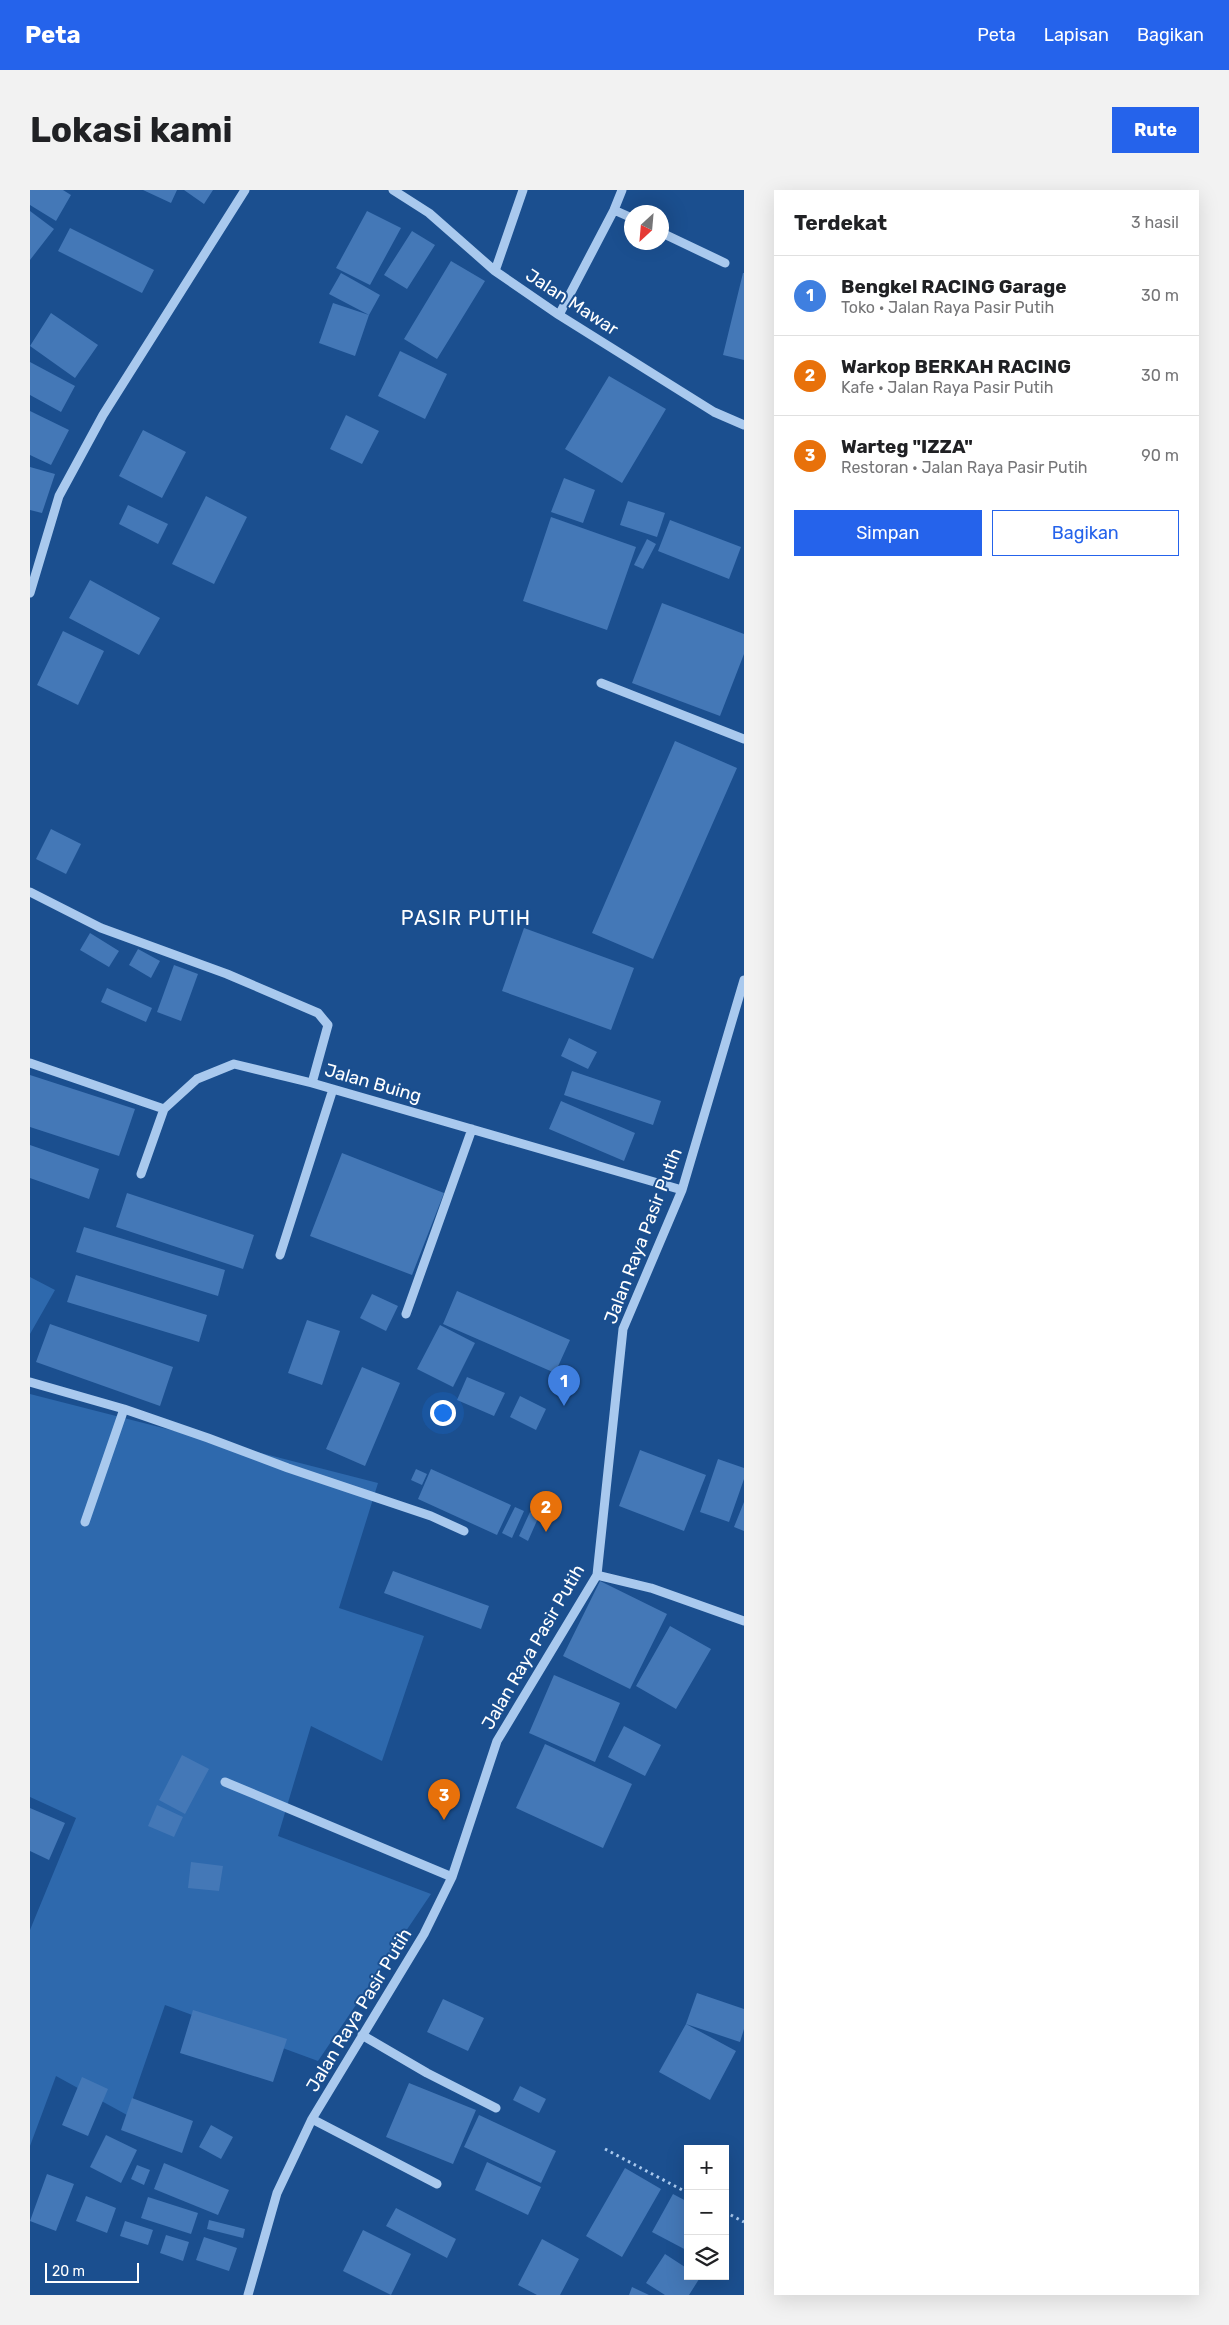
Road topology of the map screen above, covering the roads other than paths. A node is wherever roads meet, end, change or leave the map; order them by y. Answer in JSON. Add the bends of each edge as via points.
{"nodes":[{"id":1,"x":245,"y":190,"type":"edge"},
{"id":2,"x":393,"y":190,"type":"edge"},
{"id":3,"x":523,"y":190,"type":"edge"},
{"id":4,"x":622,"y":190,"type":"edge"},
{"id":5,"x":614,"y":210,"type":"junction"},
{"id":6,"x":624,"y":214,"type":"edge"},
{"id":7,"x":669,"y":235,"type":"edge"},
{"id":8,"x":725,"y":263,"type":"dead end"},
{"id":9,"x":495,"y":271,"type":"junction"},
{"id":10,"x":559,"y":315,"type":"junction"},
{"id":11,"x":744,"y":425,"type":"edge"},
{"id":12,"x":30,"y":593,"type":"edge"},
{"id":13,"x":601,"y":682,"type":"dead end"},
{"id":14,"x":744,"y":739,"type":"edge"},
{"id":15,"x":30,"y":892,"type":"edge"},
{"id":16,"x":744,"y":980,"type":"edge"},
{"id":17,"x":30,"y":1063,"type":"edge"},
{"id":18,"x":312,"y":1083,"type":"junction"},
{"id":19,"x":334,"y":1089,"type":"junction"},
{"id":20,"x":164,"y":1109,"type":"junction"},
{"id":21,"x":472,"y":1129,"type":"junction"},
{"id":22,"x":141,"y":1174,"type":"dead end"},
{"id":23,"x":682,"y":1190,"type":"junction"},
{"id":24,"x":280,"y":1255,"type":"dead end"},
{"id":25,"x":406,"y":1314,"type":"dead end"},
{"id":26,"x":30,"y":1382,"type":"edge"},
{"id":27,"x":124,"y":1409,"type":"junction"},
{"id":28,"x":85,"y":1522,"type":"dead end"},
{"id":29,"x":464,"y":1532,"type":"dead end"},
{"id":30,"x":597,"y":1575,"type":"junction"},
{"id":31,"x":744,"y":1621,"type":"edge"},
{"id":32,"x":225,"y":1782,"type":"dead end"},
{"id":33,"x":452,"y":1877,"type":"junction"},
{"id":34,"x":362,"y":2035,"type":"junction"},
{"id":35,"x":496,"y":2108,"type":"dead end"},
{"id":36,"x":312,"y":2119,"type":"junction"},
{"id":37,"x":437,"y":2184,"type":"dead end"},
{"id":38,"x":248,"y":2295,"type":"edge"}],
"edges":[{"from":1,"to":12,"type":"street","via":[[103,415],[59,496]]},
{"from":2,"to":9,"type":"street","name":"Jalan Mawar","via":[[429,213]]},
{"from":3,"to":9,"type":"street"},
{"from":4,"to":5,"type":"street"},
{"from":5,"to":6,"type":"street"},
{"from":5,"to":10,"type":"street"},
{"from":7,"to":8,"type":"street"},
{"from":9,"to":10,"type":"street","name":"Jalan Mawar"},
{"from":10,"to":11,"type":"street","name":"Jalan Mawar","via":[[714,412]]},
{"from":13,"to":14,"type":"street"},
{"from":15,"to":18,"type":"street","name":"Jalan Buing","via":[[101,928],[227,974],[318,1013],[328,1024]]},
{"from":16,"to":23,"type":"street","name":"Jalan Raya Pasir Putih"},
{"from":17,"to":20,"type":"street"},
{"from":18,"to":19,"type":"street","name":"Jalan Buing"},
{"from":18,"to":20,"type":"street","via":[[234,1064],[197,1079]]},
{"from":19,"to":21,"type":"street","name":"Jalan Buing"},
{"from":19,"to":24,"type":"street"},
{"from":20,"to":22,"type":"street"},
{"from":21,"to":23,"type":"street","name":"Jalan Buing"},
{"from":21,"to":25,"type":"street"},
{"from":23,"to":30,"type":"street","name":"Jalan Raya Pasir Putih","via":[[624,1328]]},
{"from":26,"to":27,"type":"street"},
{"from":27,"to":28,"type":"street"},
{"from":27,"to":29,"type":"street","via":[[431,1516]]},
{"from":30,"to":31,"type":"street","via":[[651,1588]]},
{"from":30,"to":33,"type":"street","name":"Jalan Raya Pasir Putih","via":[[497,1741]]},
{"from":32,"to":33,"type":"street"},
{"from":33,"to":34,"type":"street","name":"Jalan Raya Pasir Putih","via":[[424,1934]]},
{"from":34,"to":35,"type":"street"},
{"from":34,"to":36,"type":"street","name":"Jalan Raya Pasir Putih"},
{"from":36,"to":37,"type":"street"},
{"from":36,"to":38,"type":"street","name":"Jalan Raya Pasir Putih","via":[[277,2193]]}]}
